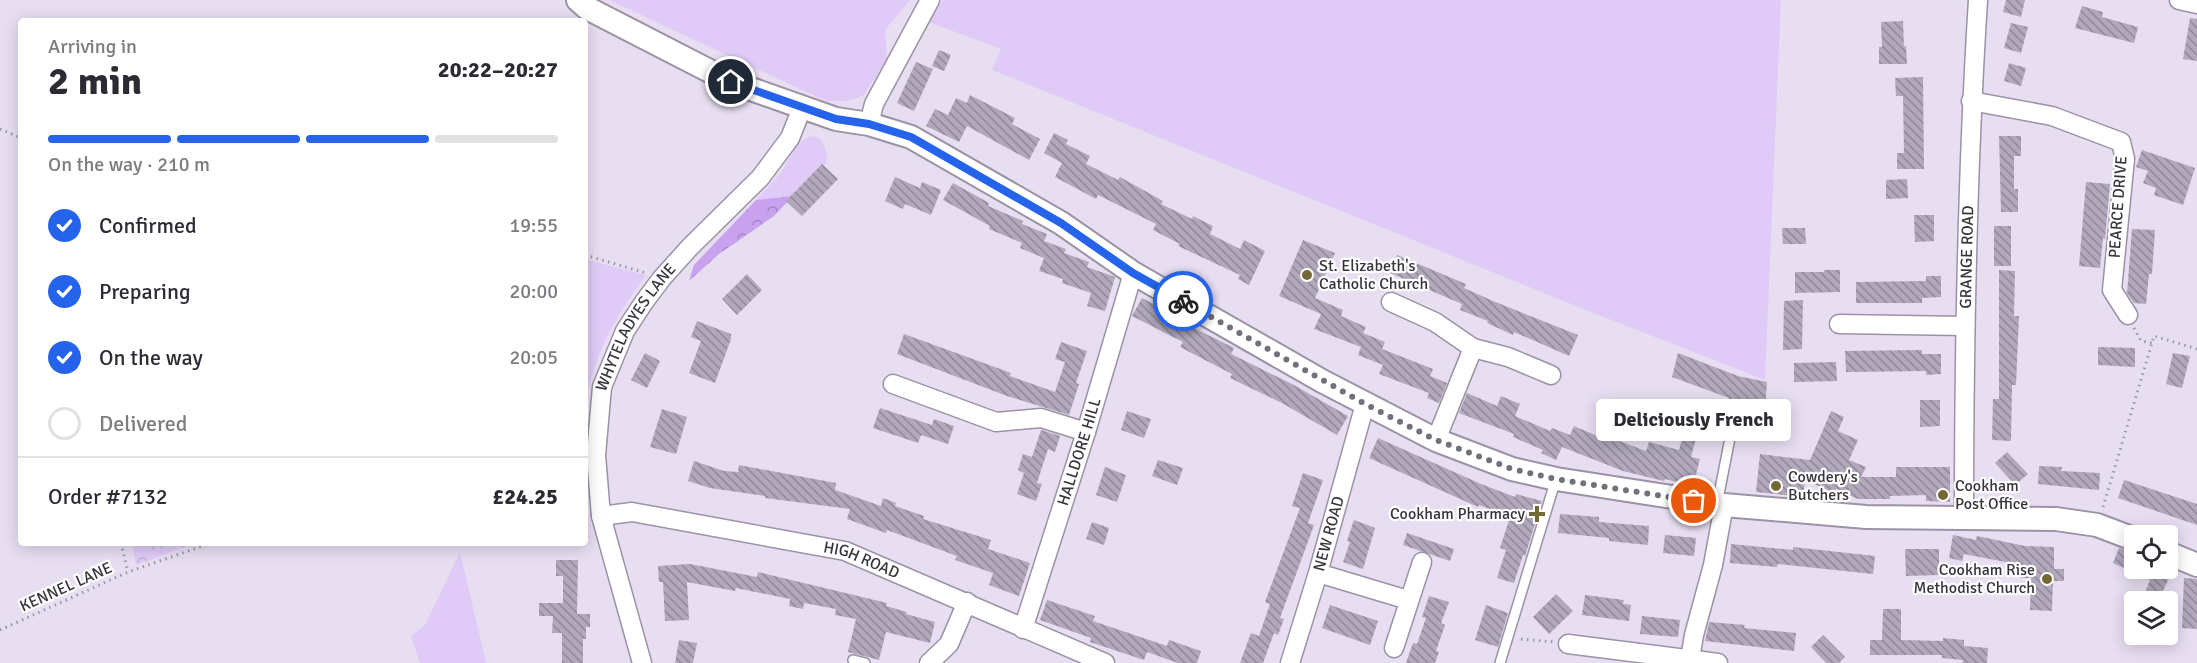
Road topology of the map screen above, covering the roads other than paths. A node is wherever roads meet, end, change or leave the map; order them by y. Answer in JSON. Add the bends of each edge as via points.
{"nodes":[{"id":1,"x":578,"y":0,"type":"edge"},
{"id":2,"x":930,"y":0,"type":"edge"},
{"id":3,"x":1978,"y":0,"type":"edge"},
{"id":4,"x":2179,"y":0,"type":"edge"},
{"id":5,"x":2197,"y":4,"type":"edge"},
{"id":6,"x":1971,"y":101,"type":"junction"},
{"id":7,"x":801,"y":108,"type":"junction"},
{"id":8,"x":869,"y":124,"type":"junction"},
{"id":9,"x":1133,"y":273,"type":"junction"},
{"id":10,"x":1390,"y":302,"type":"dead end"},
{"id":11,"x":2128,"y":315,"type":"road end"},
{"id":12,"x":1839,"y":324,"type":"dead end"},
{"id":13,"x":1964,"y":326,"type":"junction"},
{"id":14,"x":1473,"y":348,"type":"junction"},
{"id":15,"x":1551,"y":375,"type":"dead end"},
{"id":16,"x":893,"y":384,"type":"dead end"},
{"id":17,"x":1365,"y":404,"type":"junction"},
{"id":18,"x":1732,"y":428,"type":"dead end"},
{"id":19,"x":1086,"y":432,"type":"junction"},
{"id":20,"x":591,"y":437,"type":"edge"},
{"id":21,"x":1436,"y":440,"type":"junction"},
{"id":22,"x":1556,"y":479,"type":"junction"},
{"id":23,"x":1721,"y":505,"type":"junction"},
{"id":24,"x":602,"y":516,"type":"junction"},
{"id":25,"x":1965,"y":517,"type":"junction"},
{"id":26,"x":2124,"y":534,"type":"edge"},
{"id":27,"x":2178,"y":557,"type":"edge"},
{"id":28,"x":1422,"y":562,"type":"dead end"},
{"id":29,"x":2197,"y":565,"type":"edge"},
{"id":30,"x":1318,"y":573,"type":"junction"},
{"id":31,"x":1408,"y":600,"type":"junction"},
{"id":32,"x":967,"y":602,"type":"junction"},
{"id":33,"x":1023,"y":629,"type":"junction"},
{"id":34,"x":1577,"y":640,"type":"road end"},
{"id":35,"x":1394,"y":648,"type":"dead end"},
{"id":36,"x":1690,"y":658,"type":"junction"},
{"id":37,"x":853,"y":660,"type":"dead end"},
{"id":38,"x":642,"y":663,"type":"edge"},
{"id":39,"x":865,"y":663,"type":"edge"},
{"id":40,"x":929,"y":663,"type":"edge"},
{"id":41,"x":1105,"y":663,"type":"edge"},
{"id":42,"x":1290,"y":663,"type":"edge"},
{"id":43,"x":1500,"y":663,"type":"edge"},
{"id":44,"x":1718,"y":663,"type":"edge"}],
"edges":[{"from":1,"to":7,"type":"street","via":[[731,82]]},
{"from":2,"to":8,"type":"street","via":[[874,104]]},
{"from":3,"to":6,"type":"street","name":"GRANGE ROAD"},
{"from":4,"to":5,"type":"street"},
{"from":6,"to":11,"type":"street","name":"PEARCE DRIVE","via":[[2052,116],[2121,141],[2125,159],[2112,290]]},
{"from":6,"to":13,"type":"street","name":"GRANGE ROAD"},
{"from":7,"to":8,"type":"street"},
{"from":7,"to":20,"type":"street","name":"WHYTELADYES LANE","via":[[790,138],[760,178],[662,278],[625,331],[602,387]]},
{"from":8,"to":9,"type":"street","via":[[911,137],[1061,223]]},
{"from":9,"to":17,"type":"street"},
{"from":9,"to":19,"type":"street","name":"HALLDORE HILL"},
{"from":10,"to":14,"type":"street","via":[[1435,322]]},
{"from":12,"to":13,"type":"street"},
{"from":13,"to":25,"type":"street","name":"GRANGE ROAD"},
{"from":14,"to":15,"type":"street"},
{"from":14,"to":21,"type":"street"},
{"from":16,"to":19,"type":"street","via":[[996,422],[1041,418]]},
{"from":17,"to":21,"type":"street"},
{"from":17,"to":30,"type":"street","name":"NEW ROAD"},
{"from":18,"to":23,"type":"lane"},
{"from":19,"to":33,"type":"street","name":"HALLDORE HILL"},
{"from":20,"to":24,"type":"street","name":"WHYTELADYES LANE"},
{"from":21,"to":22,"type":"street","via":[[1512,469]]},
{"from":22,"to":23,"type":"street"},
{"from":22,"to":43,"type":"lane"},
{"from":23,"to":25,"type":"street","via":[[1866,518]]},
{"from":23,"to":36,"type":"street","via":[[1713,565]]},
{"from":24,"to":32,"type":"street","name":"HIGH ROAD","via":[[632,512],[845,551]]},
{"from":24,"to":38,"type":"street","name":"WHYTELADYES LANE"},
{"from":25,"to":26,"type":"street","via":[[2056,519],[2097,525]]},
{"from":27,"to":29,"type":"street"},
{"from":28,"to":31,"type":"street"},
{"from":30,"to":31,"type":"street"},
{"from":30,"to":42,"type":"street","name":"NEW ROAD"},
{"from":31,"to":35,"type":"street"},
{"from":32,"to":33,"type":"street","name":"HIGH ROAD"},
{"from":32,"to":40,"type":"street","via":[[949,644]]},
{"from":33,"to":41,"type":"street","name":"HIGH ROAD"},
{"from":34,"to":36,"type":"street"},
{"from":36,"to":44,"type":"street"},
{"from":37,"to":39,"type":"lane"}]}
